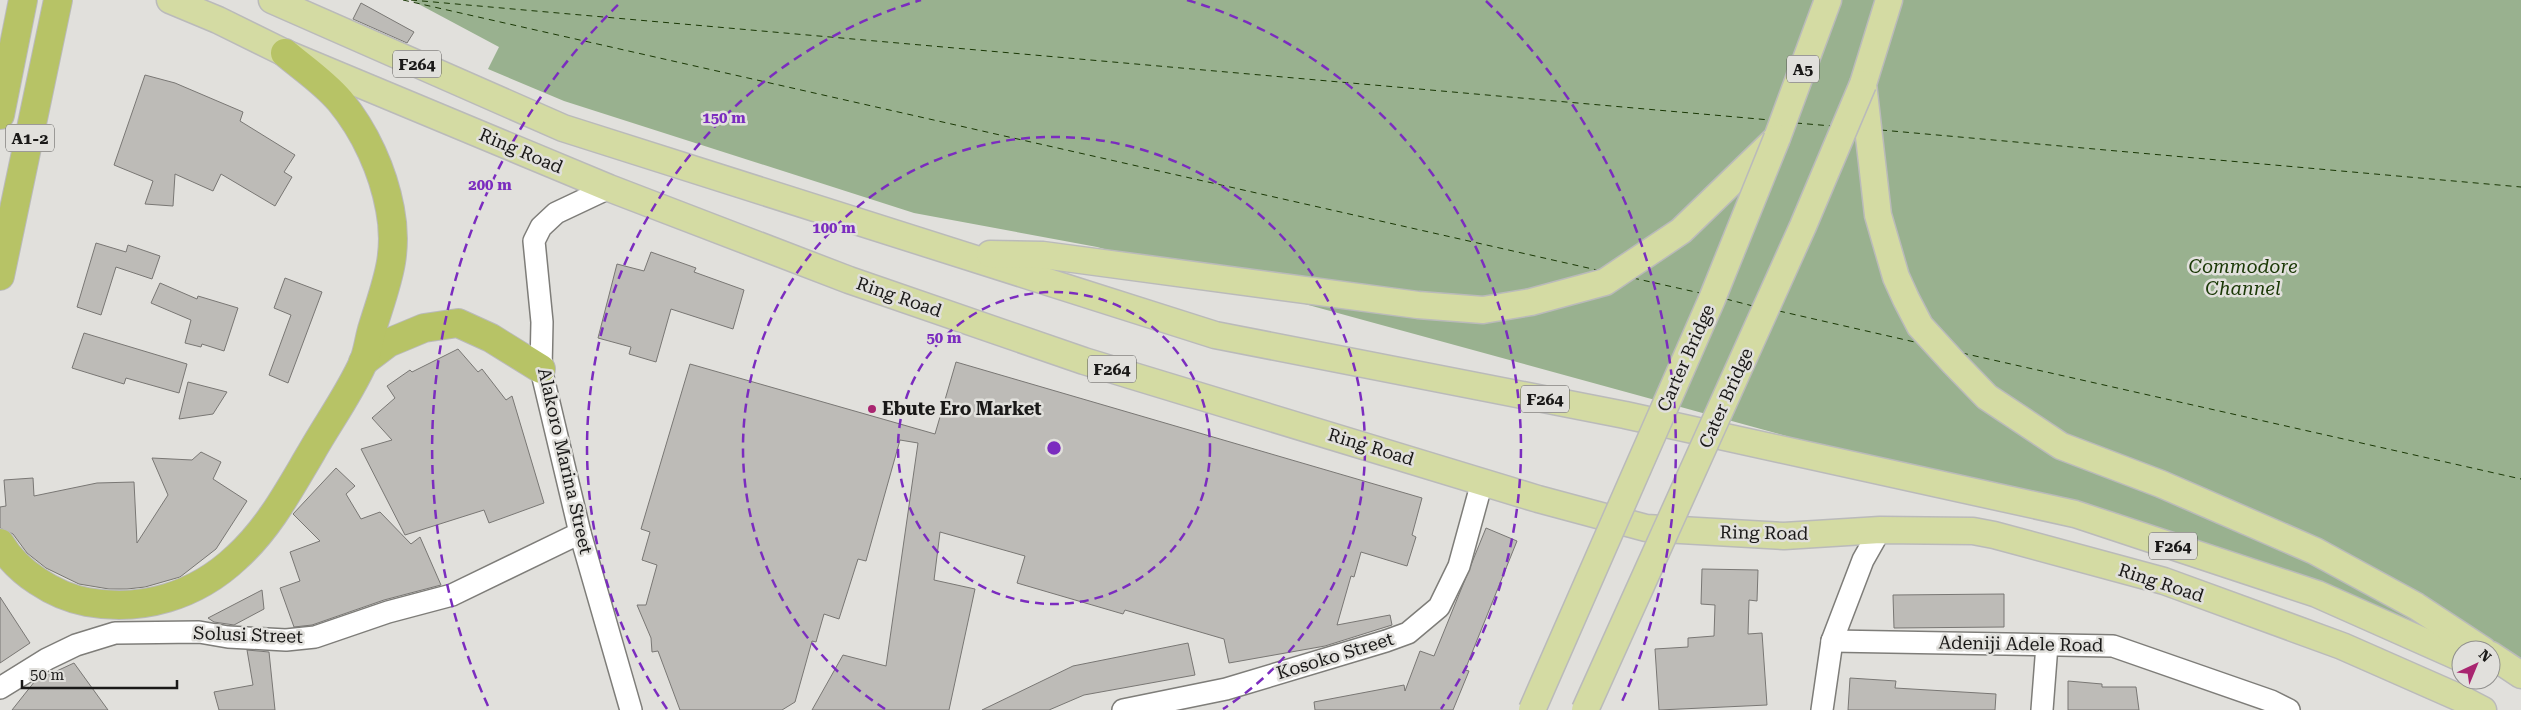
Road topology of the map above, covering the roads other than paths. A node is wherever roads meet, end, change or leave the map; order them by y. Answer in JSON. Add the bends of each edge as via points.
{"nodes":[{"id":1,"x":23,"y":0,"type":"edge"},
{"id":2,"x":58,"y":0,"type":"edge"},
{"id":3,"x":170,"y":0,"type":"edge"},
{"id":4,"x":272,"y":0,"type":"edge"},
{"id":5,"x":1828,"y":0,"type":"edge"},
{"id":6,"x":1890,"y":0,"type":"edge"},
{"id":7,"x":285,"y":53,"type":"junction"},
{"id":8,"x":1863,"y":84,"type":"junction"},
{"id":9,"x":0,"y":115,"type":"edge"},
{"id":10,"x":1777,"y":138,"type":"junction"},
{"id":11,"x":609,"y":188,"type":"junction"},
{"id":12,"x":963,"y":254,"type":"junction"},
{"id":13,"x":0,"y":276,"type":"edge"},
{"id":14,"x":363,"y":362,"type":"junction"},
{"id":15,"x":541,"y":368,"type":"junction"},
{"id":16,"x":1482,"y":482,"type":"junction"},
{"id":17,"x":1880,"y":530,"type":"junction"},
{"id":18,"x":580,"y":533,"type":"junction"},
{"id":19,"x":0,"y":544,"type":"edge"},
{"id":20,"x":2468,"y":640,"type":"edge"},
{"id":21,"x":1832,"y":641,"type":"junction"},
{"id":22,"x":2047,"y":645,"type":"junction"},
{"id":23,"x":2451,"y":654,"type":"edge"},
{"id":24,"x":2501,"y":662,"type":"edge"},
{"id":25,"x":2521,"y":675,"type":"edge"},
{"id":26,"x":2501,"y":676,"type":"edge"},
{"id":27,"x":2521,"y":685,"type":"edge"},
{"id":28,"x":0,"y":688,"type":"edge"},
{"id":29,"x":630,"y":710,"type":"edge"},
{"id":30,"x":1123,"y":710,"type":"edge"},
{"id":31,"x":1532,"y":710,"type":"edge"},
{"id":32,"x":1585,"y":710,"type":"edge"},
{"id":33,"x":1822,"y":710,"type":"edge"},
{"id":34,"x":2042,"y":710,"type":"edge"},
{"id":35,"x":2289,"y":710,"type":"edge"},
{"id":36,"x":2483,"y":710,"type":"edge"}],
"edges":[{"from":1,"to":9,"type":"highway","number":"A1-2"},
{"from":2,"to":13,"type":"highway","number":"A1-2"},
{"from":3,"to":7,"type":"main road","number":"F264"},
{"from":4,"to":12,"type":"main road","number":"F264","via":[[563,128]]},
{"from":5,"to":10,"type":"main road","name":"Carter Bridge","number":"A5"},
{"from":6,"to":8,"type":"main road"},
{"from":7,"to":11,"type":"main road","name":"Ring Road","number":"F264"},
{"from":7,"to":14,"type":"highway","via":[[340,100],[380,168],[391,210],[393,260]]},
{"from":8,"to":20,"type":"main road","via":[[1878,215],[1896,277],[1920,326],[1987,397],[2061,446],[2162,484],[2315,551],[2416,606]]},
{"from":8,"to":32,"type":"main road","name":"Cater Bridge","bridge":true,"via":[[1803,226]]},
{"from":10,"to":12,"type":"main road","via":[[1681,231],[1604,282],[1531,302],[1483,310],[1418,305],[1043,255]]},
{"from":10,"to":31,"type":"main road","name":"Carter Bridge","number":"A5","bridge":true,"via":[[1712,299]]},
{"from":11,"to":15,"type":"street","name":"Alakoro Marina Street","via":[[556,214],[541,227],[534,241],[542,322]]},
{"from":11,"to":16,"type":"main road","name":"Ring Road","number":"F264","via":[[849,280],[1075,358]]},
{"from":12,"to":23,"type":"main road","number":"F264","via":[[1215,335],[1615,413],[2075,514],[2317,594]]},
{"from":14,"to":15,"type":"highway","via":[[388,343],[424,328],[458,322]]},
{"from":14,"to":19,"type":"highway","via":[[273,518],[237,558],[203,582],[172,598],[142,605],[112,606],[78,600],[27,574]]},
{"from":15,"to":18,"type":"street","name":"Alakoro Marina Street"},
{"from":16,"to":17,"type":"main road","name":"Ring Road","number":"F264","via":[[1646,528],[1784,536]]},
{"from":16,"to":30,"type":"street","name":"Kosoko Street","via":[[1459,566],[1439,607],[1408,633],[1226,689]]},
{"from":17,"to":21,"type":"street","via":[[1863,560]]},
{"from":17,"to":36,"type":"main road","name":"Ring Road","number":"F264","via":[[1973,531],[2173,584],[2342,646]]},
{"from":18,"to":28,"type":"street","name":"Solusi Street","via":[[452,595],[388,612],[315,638],[228,637],[200,632],[115,633],[54,656]]},
{"from":18,"to":29,"type":"street","name":"Alakoro Marina Street"},
{"from":21,"to":22,"type":"street","name":"Adeniji Adele Road"},
{"from":21,"to":33,"type":"street"},
{"from":22,"to":34,"type":"street"},
{"from":22,"to":35,"type":"street","name":"Adeniji Adele Road","via":[[2114,646]]},
{"from":24,"to":25,"type":"main road"},
{"from":26,"to":27,"type":"main road"}]}
